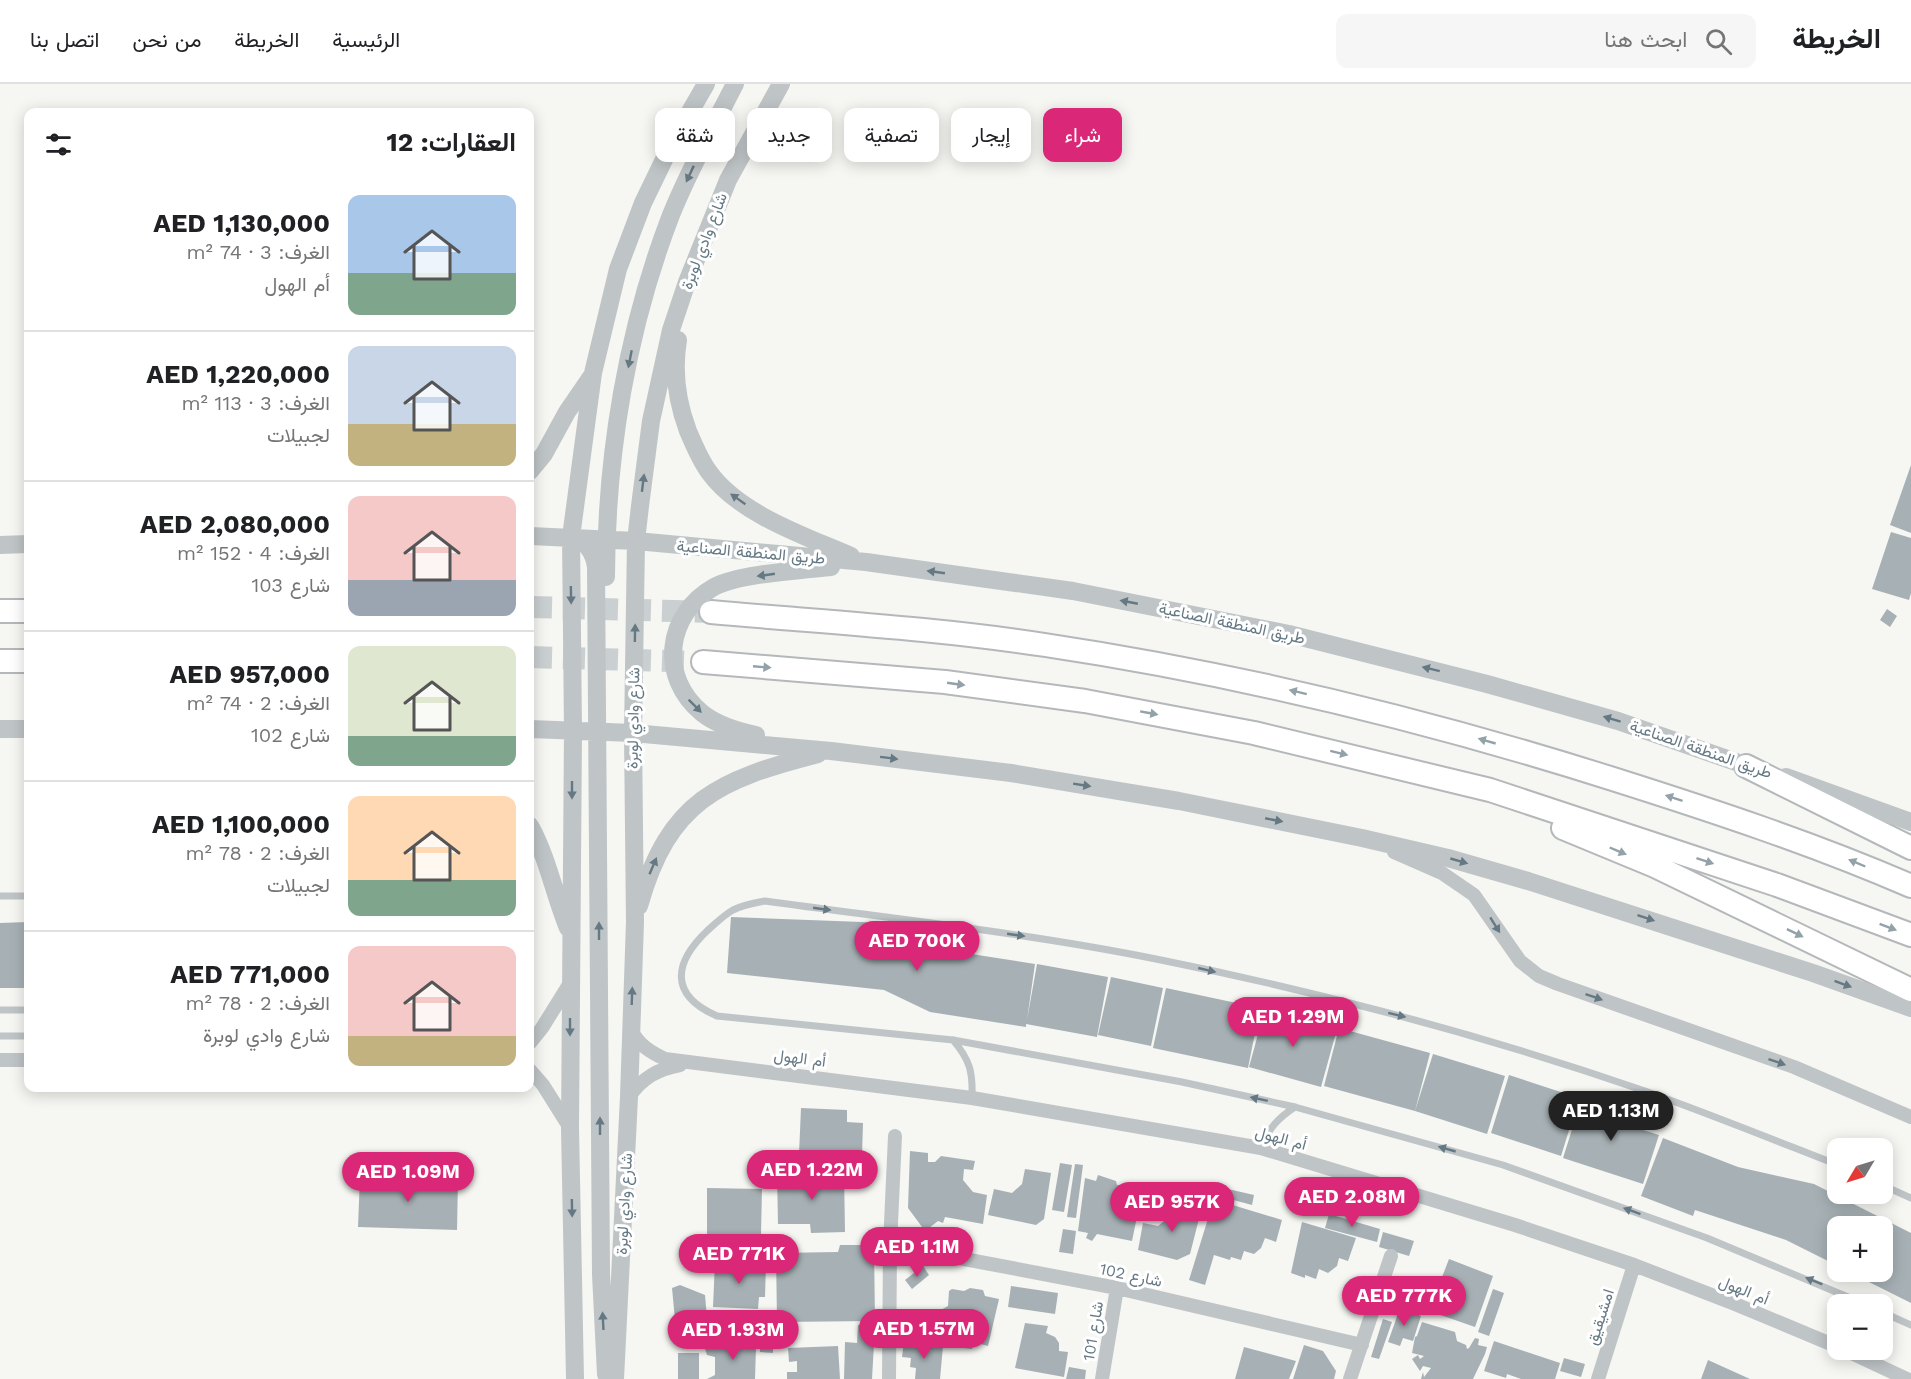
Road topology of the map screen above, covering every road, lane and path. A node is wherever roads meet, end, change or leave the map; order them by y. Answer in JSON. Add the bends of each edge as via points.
{"nodes":[{"id":1,"x":706,"y":84,"type":"edge"},
{"id":2,"x":735,"y":84,"type":"edge"},
{"id":3,"x":781,"y":84,"type":"edge"},
{"id":4,"x":687,"y":282,"type":"junction"},
{"id":5,"x":593,"y":372,"type":"junction"},
{"id":6,"x":534,"y":466,"type":"edge"},
{"id":7,"x":534,"y":536,"type":"edge"},
{"id":8,"x":571,"y":537,"type":"junction"},
{"id":9,"x":606,"y":539,"type":"junction"},
{"id":10,"x":636,"y":541,"type":"junction"},
{"id":11,"x":24,"y":544,"type":"edge"},
{"id":12,"x":0,"y":545,"type":"edge"},
{"id":13,"x":866,"y":562,"type":"junction"},
{"id":14,"x":24,"y":610,"type":"edge"},
{"id":15,"x":0,"y":611,"type":"edge"},
{"id":16,"x":711,"y":612,"type":"tunnel mouth"},
{"id":17,"x":0,"y":661,"type":"edge"},
{"id":18,"x":24,"y":661,"type":"edge"},
{"id":19,"x":703,"y":662,"type":"tunnel mouth"},
{"id":20,"x":0,"y":729,"type":"edge"},
{"id":21,"x":24,"y":729,"type":"edge"},
{"id":22,"x":534,"y":729,"type":"edge"},
{"id":23,"x":573,"y":731,"type":"junction"},
{"id":24,"x":598,"y":732,"type":"junction"},
{"id":25,"x":633,"y":733,"type":"junction"},
{"id":26,"x":831,"y":751,"type":"junction"},
{"id":27,"x":1746,"y":766,"type":"junction"},
{"id":28,"x":1490,"y":790,"type":"junction"},
{"id":29,"x":1911,"y":822,"type":"edge"},
{"id":30,"x":534,"y":833,"type":"edge"},
{"id":31,"x":1362,"y":838,"type":"junction"},
{"id":32,"x":1911,"y":848,"type":"edge"},
{"id":33,"x":1911,"y":886,"type":"edge"},
{"id":34,"x":0,"y":896,"type":"edge"},
{"id":35,"x":24,"y":896,"type":"edge"},
{"id":36,"x":635,"y":922,"type":"junction"},
{"id":37,"x":1911,"y":935,"type":"edge"},
{"id":38,"x":571,"y":936,"type":"junction"},
{"id":39,"x":570,"y":983,"type":"junction"},
{"id":40,"x":1911,"y":990,"type":"edge"},
{"id":41,"x":1911,"y":1008,"type":"edge"},
{"id":42,"x":0,"y":1010,"type":"edge"},
{"id":43,"x":24,"y":1010,"type":"edge"},
{"id":44,"x":631,"y":1030,"type":"junction"},
{"id":45,"x":0,"y":1036,"type":"edge"},
{"id":46,"x":24,"y":1036,"type":"edge"},
{"id":47,"x":534,"y":1038,"type":"edge"},
{"id":48,"x":953,"y":1040,"type":"junction"},
{"id":49,"x":0,"y":1060,"type":"edge"},
{"id":50,"x":24,"y":1060,"type":"edge"},
{"id":51,"x":691,"y":1063,"type":"junction"},
{"id":52,"x":534,"y":1075,"type":"edge"},
{"id":53,"x":629,"y":1096,"type":"junction"},
{"id":54,"x":972,"y":1098,"type":"junction"},
{"id":55,"x":1295,"y":1107,"type":"junction"},
{"id":56,"x":1911,"y":1118,"type":"edge"},
{"id":57,"x":570,"y":1128,"type":"junction"},
{"id":58,"x":895,"y":1136,"type":"dead end"},
{"id":59,"x":1261,"y":1148,"type":"junction"},
{"id":60,"x":1827,"y":1162,"type":"edge"},
{"id":61,"x":1893,"y":1190,"type":"edge"},
{"id":62,"x":1911,"y":1198,"type":"edge"},
{"id":63,"x":890,"y":1245,"type":"junction"},
{"id":64,"x":1391,"y":1256,"type":"dead end"},
{"id":65,"x":1634,"y":1265,"type":"junction"},
{"id":66,"x":1116,"y":1288,"type":"junction"},
{"id":67,"x":1841,"y":1294,"type":"edge"},
{"id":68,"x":1893,"y":1317,"type":"edge"},
{"id":69,"x":1911,"y":1325,"type":"edge"},
{"id":70,"x":1827,"y":1342,"type":"edge"},
{"id":71,"x":1362,"y":1345,"type":"junction"},
{"id":72,"x":1866,"y":1360,"type":"edge"},
{"id":73,"x":575,"y":1379,"type":"edge"},
{"id":74,"x":606,"y":1379,"type":"edge"},
{"id":75,"x":615,"y":1379,"type":"edge"},
{"id":76,"x":889,"y":1379,"type":"edge"},
{"id":77,"x":1102,"y":1379,"type":"edge"},
{"id":78,"x":1350,"y":1379,"type":"edge"},
{"id":79,"x":1598,"y":1379,"type":"edge"},
{"id":80,"x":1907,"y":1379,"type":"edge"}],
"edges":[{"from":1,"to":5,"type":"street","via":[[639,214],[618,269]]},
{"from":2,"to":9,"type":"street","one_way":true,"via":[[672,215],[645,294],[615,441]]},
{"from":3,"to":4,"type":"street","name":"شارع وادي لوبرة","via":[[728,180]]},
{"from":10,"to":4,"type":"street","name":"شارع وادي لوبرة","one_way":true,"via":[[651,421],[671,330]]},
{"from":13,"to":4,"type":"street","one_way":true,"via":[[765,517],[729,493],[709,473],[682,414],[677,383],[676,351]]},
{"from":5,"to":6,"type":"street"},
{"from":5,"to":8,"type":"street"},
{"from":7,"to":8,"type":"street","name":"طريق المنطقة الصناعية"},
{"from":8,"to":9,"type":"street","name":"طريق المنطقة الصناعية"},
{"from":8,"to":23,"type":"street","one_way":true},
{"from":8,"to":24,"type":"street","via":[[585,543],[595,560]]},
{"from":9,"to":10,"type":"street","name":"طريق المنطقة الصناعية"},
{"from":9,"to":25,"type":"street","via":[[608,712],[615,724]]},
{"from":10,"to":13,"type":"street","name":"طريق المنطقة الصناعية"},
{"from":25,"to":10,"type":"street","name":"شارع وادي لوبرة","one_way":true},
{"from":11,"to":12,"type":"street"},
{"from":13,"to":26,"type":"street","one_way":true,"via":[[717,585],[683,614],[673,646],[680,686],[703,714],[737,731]]},
{"from":27,"to":13,"type":"street","name":"طريق المنطقة الصناعية","one_way":true,"via":[[1607,718],[1289,634],[1073,591]]},
{"from":14,"to":15,"type":"highway"},
{"from":33,"to":16,"type":"highway","one_way":true,"via":[[1843,857],[1690,803],[1418,721],[1288,689],[1042,644]]},
{"from":17,"to":18,"type":"highway"},
{"from":19,"to":28,"type":"highway","one_way":true,"via":[[945,682],[1085,701],[1254,733]]},
{"from":20,"to":21,"type":"street"},
{"from":22,"to":23,"type":"street"},
{"from":23,"to":24,"type":"street"},
{"from":23,"to":38,"type":"street","one_way":true},
{"from":24,"to":25,"type":"street"},
{"from":74,"to":24,"type":"street","one_way":true,"via":[[601,1274]]},
{"from":25,"to":26,"type":"street"},
{"from":25,"to":36,"type":"street","name":"شارع وادي لوبرة"},
{"from":26,"to":31,"type":"street","one_way":true,"via":[[1011,773],[1179,801]]},
{"from":36,"to":26,"type":"street","one_way":true,"via":[[652,865],[684,815],[718,788],[738,779]]},
{"from":27,"to":29,"type":"street","name":"طريق المنطقة الصناعية"},
{"from":27,"to":32,"type":"highway"},
{"from":28,"to":37,"type":"highway","one_way":true,"via":[[1777,885]]},
{"from":28,"to":40,"type":"highway","one_way":true,"via":[[1569,831],[1654,866]]},
{"from":30,"to":38,"type":"street"},
{"from":31,"to":41,"type":"street","one_way":true,"via":[[1528,881]]},
{"from":31,"to":56,"type":"street","one_way":true,"via":[[1461,884],[1474,895],[1520,961],[1539,976],[1794,1067]]},
{"from":34,"to":35,"type":"lane"},
{"from":44,"to":36,"type":"street","name":"شارع وادي لوبرة","one_way":true},
{"from":38,"to":39,"type":"street"},
{"from":39,"to":47,"type":"street"},
{"from":39,"to":57,"type":"street","one_way":true},
{"from":42,"to":43,"type":"lane"},
{"from":44,"to":51,"type":"street","name":"أم الهول","via":[[650,1052]]},
{"from":44,"to":53,"type":"street","name":"شارع وادي لوبرة"},
{"from":45,"to":46,"type":"lane"},
{"from":48,"to":54,"type":"lane","via":[[971,1069]]},
{"from":55,"to":48,"type":"lane","one_way":true},
{"from":48,"to":60,"type":"lane","one_way":true,"via":[[717,1016],[701,1009],[685,991],[681,979],[683,962],[695,943],[720,919],[743,906],[765,901],[1064,942],[1156,959],[1411,1018],[1645,1091]]},
{"from":49,"to":50,"type":"street"},
{"from":51,"to":53,"type":"street","name":"أم الهول","via":[[665,1067],[649,1075]]},
{"from":51,"to":54,"type":"street","name":"أم الهول"},
{"from":52,"to":57,"type":"street"},
{"from":53,"to":75,"type":"street","name":"شارع وادي لوبرة"},
{"from":54,"to":59,"type":"street","name":"أم الهول"},
{"from":55,"to":59,"type":"lane","via":[[1272,1126]]},
{"from":67,"to":55,"type":"lane","one_way":true,"via":[[1707,1238],[1513,1168]]},
{"from":57,"to":73,"type":"street","one_way":true},
{"from":58,"to":63,"type":"street"},
{"from":59,"to":65,"type":"street","name":"أم الهول"},
{"from":61,"to":62,"type":"lane"},
{"from":63,"to":66,"type":"street","name":"شارع 102"},
{"from":63,"to":76,"type":"street"},
{"from":64,"to":71,"type":"street"},
{"from":65,"to":70,"type":"street","name":"أم الهول"},
{"from":65,"to":79,"type":"street","name":"امشيقيق"},
{"from":66,"to":71,"type":"street","name":"شارع 102"},
{"from":66,"to":77,"type":"street","name":"شارع 101"},
{"from":68,"to":69,"type":"lane"},
{"from":71,"to":78,"type":"street"},
{"from":72,"to":80,"type":"street"}]}
